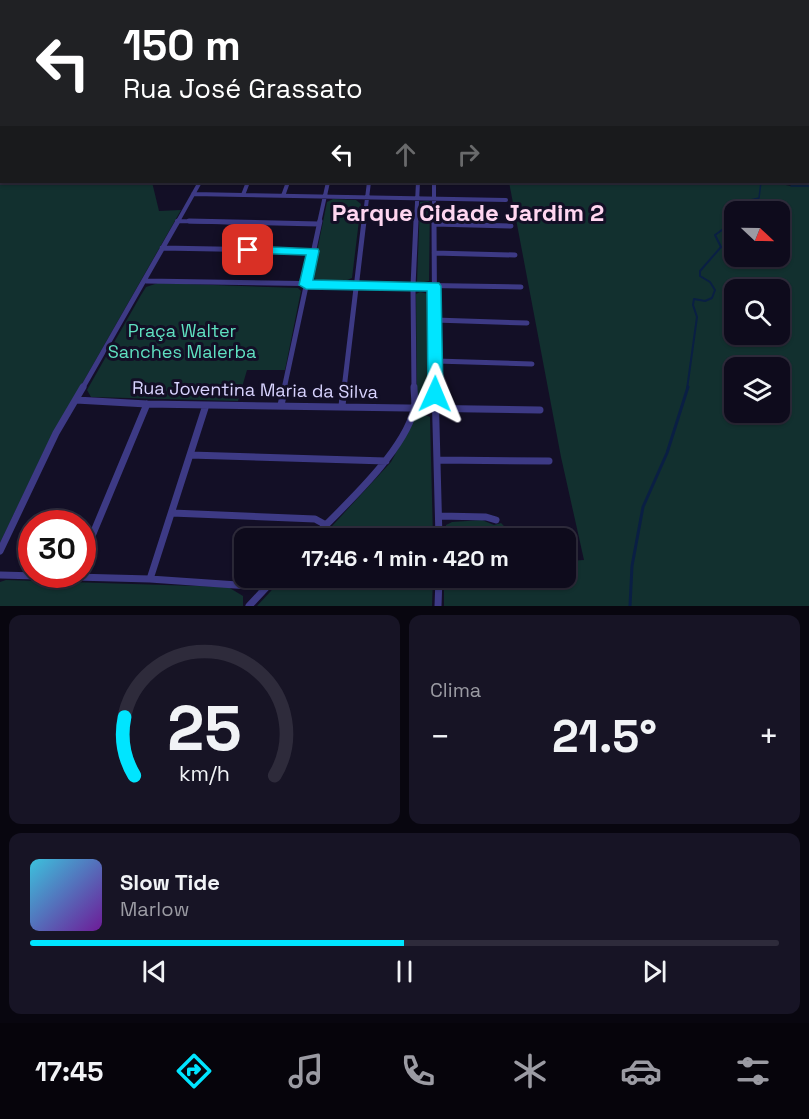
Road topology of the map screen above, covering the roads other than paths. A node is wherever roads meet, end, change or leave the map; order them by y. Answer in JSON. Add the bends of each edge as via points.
{"nodes":[{"id":1,"x":199,"y":183,"type":"edge"},
{"id":2,"x":248,"y":183,"type":"edge"},
{"id":3,"x":288,"y":183,"type":"edge"},
{"id":4,"x":328,"y":183,"type":"edge"},
{"id":5,"x":369,"y":183,"type":"edge"},
{"id":6,"x":418,"y":183,"type":"edge"},
{"id":7,"x":434,"y":183,"type":"edge"},
{"id":8,"x":193,"y":194,"type":"junction"},
{"id":9,"x":243,"y":195,"type":"junction"},
{"id":10,"x":284,"y":196,"type":"junction"},
{"id":11,"x":325,"y":197,"type":"junction"},
{"id":12,"x":367,"y":198,"type":"junction"},
{"id":13,"x":417,"y":198,"type":"junction"},
{"id":14,"x":434,"y":198,"type":"junction"},
{"id":15,"x":506,"y":200,"type":"dead end"},
{"id":16,"x":177,"y":221,"type":"junction"},
{"id":17,"x":319,"y":224,"type":"junction"},
{"id":18,"x":434,"y":224,"type":"junction"},
{"id":19,"x":512,"y":225,"type":"dead end"},
{"id":20,"x":162,"y":248,"type":"junction"},
{"id":21,"x":313,"y":251,"type":"junction"},
{"id":22,"x":434,"y":253,"type":"junction"},
{"id":23,"x":515,"y":255,"type":"dead end"},
{"id":24,"x":146,"y":281,"type":"junction"},
{"id":25,"x":306,"y":285,"type":"junction"},
{"id":26,"x":356,"y":285,"type":"junction"},
{"id":27,"x":414,"y":286,"type":"junction"},
{"id":28,"x":434,"y":286,"type":"junction"},
{"id":29,"x":521,"y":287,"type":"dead end"},
{"id":30,"x":435,"y":320,"type":"junction"},
{"id":31,"x":527,"y":324,"type":"dead end"},
{"id":32,"x":436,"y":361,"type":"junction"},
{"id":33,"x":532,"y":364,"type":"dead end"},
{"id":34,"x":76,"y":400,"type":"junction"},
{"id":35,"x":147,"y":404,"type":"junction"},
{"id":36,"x":206,"y":405,"type":"junction"},
{"id":37,"x":280,"y":405,"type":"junction"},
{"id":38,"x":342,"y":405,"type":"junction"},
{"id":39,"x":414,"y":410,"type":"junction"},
{"id":40,"x":435,"y":410,"type":"junction"},
{"id":41,"x":540,"y":411,"type":"dead end"},
{"id":42,"x":190,"y":455,"type":"junction"},
{"id":43,"x":437,"y":460,"type":"junction"},
{"id":44,"x":386,"y":461,"type":"junction"},
{"id":45,"x":549,"y":461,"type":"dead end"},
{"id":46,"x":172,"y":513,"type":"junction"},
{"id":47,"x":440,"y":516,"type":"junction"},
{"id":48,"x":496,"y":520,"type":"dead end"},
{"id":49,"x":326,"y":525,"type":"junction"},
{"id":50,"x":96,"y":526,"type":"edge"},
{"id":51,"x":323,"y":528,"type":"edge"},
{"id":52,"x":439,"y":528,"type":"edge"},
{"id":53,"x":0,"y":551,"type":"edge"},
{"id":54,"x":0,"y":575,"type":"edge"},
{"id":55,"x":18,"y":575,"type":"edge"},
{"id":56,"x":96,"y":576,"type":"edge"},
{"id":57,"x":150,"y":579,"type":"junction"},
{"id":58,"x":234,"y":585,"type":"edge"},
{"id":59,"x":264,"y":588,"type":"edge"},
{"id":60,"x":439,"y":588,"type":"edge"},
{"id":61,"x":249,"y":606,"type":"edge"},
{"id":62,"x":438,"y":606,"type":"edge"}],
"edges":[{"from":1,"to":8,"type":"street"},
{"from":2,"to":9,"type":"street"},
{"from":3,"to":10,"type":"street"},
{"from":4,"to":11,"type":"street"},
{"from":5,"to":12,"type":"street"},
{"from":6,"to":13,"type":"street"},
{"from":7,"to":14,"type":"street"},
{"from":8,"to":9,"type":"street"},
{"from":8,"to":16,"type":"street"},
{"from":9,"to":10,"type":"street"},
{"from":10,"to":11,"type":"street"},
{"from":11,"to":12,"type":"street"},
{"from":11,"to":17,"type":"street"},
{"from":12,"to":13,"type":"street"},
{"from":12,"to":26,"type":"street"},
{"from":13,"to":14,"type":"street"},
{"from":13,"to":27,"type":"street"},
{"from":14,"to":15,"type":"street"},
{"from":14,"to":18,"type":"street"},
{"from":16,"to":17,"type":"street"},
{"from":16,"to":20,"type":"street"},
{"from":17,"to":21,"type":"street"},
{"from":18,"to":19,"type":"street"},
{"from":18,"to":22,"type":"street"},
{"from":20,"to":21,"type":"street"},
{"from":20,"to":24,"type":"street"},
{"from":21,"to":25,"type":"street"},
{"from":22,"to":23,"type":"street"},
{"from":22,"to":28,"type":"street"},
{"from":24,"to":25,"type":"street"},
{"from":24,"to":34,"type":"street"},
{"from":25,"to":26,"type":"street"},
{"from":25,"to":37,"type":"street"},
{"from":26,"to":27,"type":"street"},
{"from":26,"to":38,"type":"street"},
{"from":27,"to":28,"type":"street"},
{"from":27,"to":39,"type":"street"},
{"from":28,"to":29,"type":"street"},
{"from":28,"to":30,"type":"street"},
{"from":30,"to":31,"type":"street"},
{"from":30,"to":32,"type":"street"},
{"from":32,"to":33,"type":"street"},
{"from":32,"to":40,"type":"street"},
{"from":34,"to":35,"type":"street","name":"Rua Joventina Maria da Silva"},
{"from":34,"to":53,"type":"street"},
{"from":35,"to":36,"type":"street","name":"Rua Joventina Maria da Silva"},
{"from":35,"to":50,"type":"street"},
{"from":36,"to":37,"type":"street","name":"Rua Joventina Maria da Silva"},
{"from":36,"to":42,"type":"street"},
{"from":37,"to":38,"type":"street","name":"Rua Joventina Maria da Silva"},
{"from":38,"to":39,"type":"street","name":"Rua Joventina Maria da Silva"},
{"from":39,"to":40,"type":"street","name":"Rua Joventina Maria da Silva"},
{"from":39,"to":44,"type":"street"},
{"from":40,"to":41,"type":"street","name":"Rua Joventina Maria da Silva"},
{"from":40,"to":43,"type":"street"},
{"from":42,"to":44,"type":"street"},
{"from":42,"to":46,"type":"street"},
{"from":43,"to":45,"type":"street"},
{"from":43,"to":47,"type":"street"},
{"from":44,"to":49,"type":"street"},
{"from":46,"to":49,"type":"street","via":[[315,519]]},
{"from":46,"to":57,"type":"street"},
{"from":47,"to":48,"type":"street"},
{"from":47,"to":52,"type":"street"},
{"from":49,"to":51,"type":"street"},
{"from":54,"to":55,"type":"street"},
{"from":56,"to":57,"type":"street"},
{"from":57,"to":58,"type":"street"},
{"from":59,"to":61,"type":"street"},
{"from":60,"to":62,"type":"street"}]}
